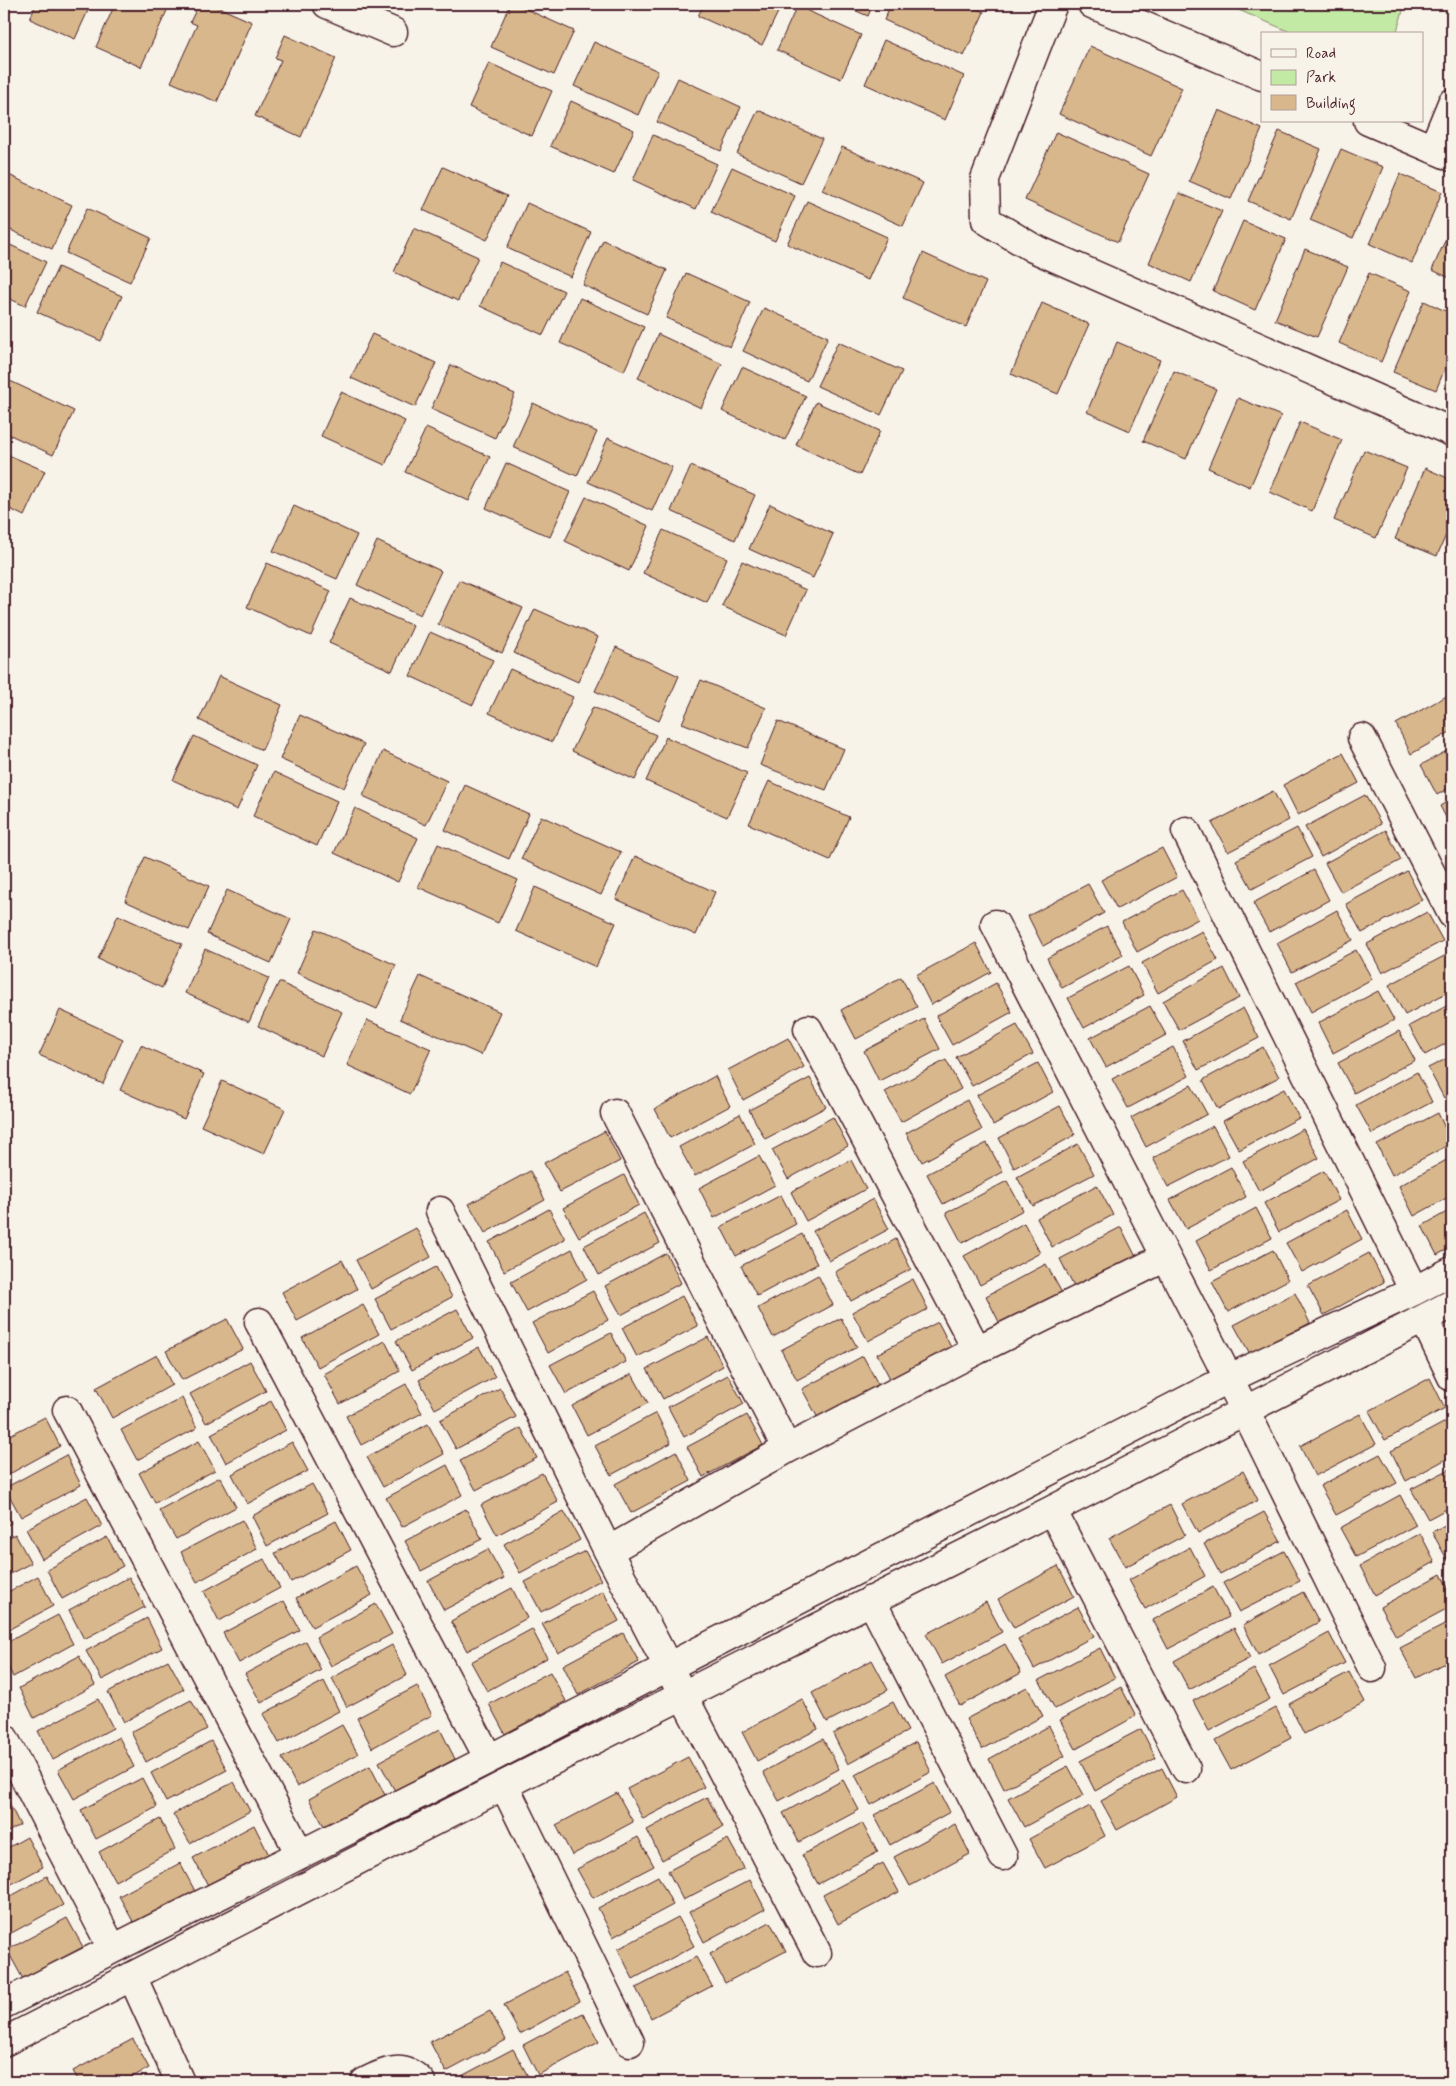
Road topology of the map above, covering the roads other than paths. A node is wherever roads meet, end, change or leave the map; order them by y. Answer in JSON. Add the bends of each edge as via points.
{"nodes":[{"id":1,"x":327,"y":4,"type":"edge"},
{"id":2,"x":1053,"y":4,"type":"edge"},
{"id":3,"x":1092,"y":4,"type":"edge"},
{"id":4,"x":393,"y":32,"type":"dead end"},
{"id":5,"x":1261,"y":76,"type":"edge"},
{"id":6,"x":1452,"y":103,"type":"edge"},
{"id":7,"x":1370,"y":122,"type":"edge"},
{"id":8,"x":1443,"y":153,"type":"edge"},
{"id":9,"x":1452,"y":432,"type":"edge"},
{"id":10,"x":1362,"y":738,"type":"dead end"},
{"id":11,"x":1186,"y":831,"type":"dead end"},
{"id":12,"x":1452,"y":914,"type":"edge"},
{"id":13,"x":995,"y":924,"type":"dead end"},
{"id":14,"x":808,"y":1029,"type":"dead end"},
{"id":15,"x":615,"y":1113,"type":"dead end"},
{"id":16,"x":440,"y":1211,"type":"dead end"},
{"id":17,"x":1166,"y":1257,"type":"junction"},
{"id":18,"x":1452,"y":1271,"type":"edge"},
{"id":19,"x":1414,"y":1291,"type":"junction"},
{"id":20,"x":1452,"y":1304,"type":"edge"},
{"id":21,"x":1424,"y":1319,"type":"junction"},
{"id":22,"x":259,"y":1322,"type":"dead end"},
{"id":23,"x":978,"y":1350,"type":"junction"},
{"id":24,"x":1452,"y":1377,"type":"edge"},
{"id":25,"x":1228,"y":1379,"type":"junction"},
{"id":26,"x":67,"y":1410,"type":"dead end"},
{"id":27,"x":1246,"y":1412,"type":"junction"},
{"id":28,"x":788,"y":1450,"type":"junction"},
{"id":29,"x":1052,"y":1510,"type":"junction"},
{"id":30,"x":608,"y":1551,"type":"junction"},
{"id":31,"x":871,"y":1600,"type":"junction"},
{"id":32,"x":669,"y":1666,"type":"junction"},
{"id":33,"x":1372,"y":1668,"type":"dead end"},
{"id":34,"x":683,"y":1694,"type":"junction"},
{"id":35,"x":4,"y":1738,"type":"edge"},
{"id":36,"x":489,"y":1759,"type":"junction"},
{"id":37,"x":1186,"y":1769,"type":"dead end"},
{"id":38,"x":504,"y":1785,"type":"junction"},
{"id":39,"x":300,"y":1854,"type":"junction"},
{"id":40,"x":1003,"y":1856,"type":"dead end"},
{"id":41,"x":112,"y":1948,"type":"junction"},
{"id":42,"x":817,"y":1953,"type":"dead end"},
{"id":43,"x":132,"y":1976,"type":"junction"},
{"id":44,"x":4,"y":2004,"type":"edge"},
{"id":45,"x":4,"y":2042,"type":"edge"},
{"id":46,"x":630,"y":2042,"type":"dead end"},
{"id":47,"x":180,"y":2082,"type":"edge"},
{"id":48,"x":365,"y":2082,"type":"edge"},
{"id":49,"x":421,"y":2082,"type":"edge"}],
"edges":[{"from":1,"to":4,"type":"street"},
{"from":2,"to":9,"type":"street","via":[[985,179],[986,220],[1033,248]]},
{"from":3,"to":5,"type":"street"},
{"from":6,"to":8,"type":"street"},
{"from":7,"to":8,"type":"street"},
{"from":10,"to":12,"type":"street"},
{"from":11,"to":19,"type":"street"},
{"from":13,"to":17,"type":"street"},
{"from":14,"to":23,"type":"street"},
{"from":15,"to":28,"type":"street"},
{"from":16,"to":30,"type":"street"},
{"from":17,"to":23,"type":"street"},
{"from":17,"to":25,"type":"street"},
{"from":18,"to":19,"type":"street"},
{"from":19,"to":25,"type":"street"},
{"from":20,"to":21,"type":"street"},
{"from":21,"to":24,"type":"street"},
{"from":21,"to":27,"type":"street"},
{"from":22,"to":36,"type":"street"},
{"from":23,"to":28,"type":"street"},
{"from":25,"to":27,"type":"street"},
{"from":25,"to":32,"type":"street"},
{"from":26,"to":39,"type":"street"},
{"from":27,"to":29,"type":"street"},
{"from":27,"to":33,"type":"street"},
{"from":28,"to":30,"type":"street"},
{"from":29,"to":31,"type":"street"},
{"from":29,"to":37,"type":"street"},
{"from":30,"to":32,"type":"street"},
{"from":31,"to":34,"type":"street"},
{"from":31,"to":40,"type":"street"},
{"from":32,"to":34,"type":"street"},
{"from":32,"to":36,"type":"street"},
{"from":34,"to":38,"type":"street"},
{"from":34,"to":42,"type":"street"},
{"from":35,"to":41,"type":"street"},
{"from":36,"to":39,"type":"street"},
{"from":38,"to":43,"type":"street"},
{"from":38,"to":46,"type":"street"},
{"from":39,"to":41,"type":"street"},
{"from":41,"to":44,"type":"street"},
{"from":43,"to":45,"type":"street"},
{"from":43,"to":47,"type":"street"},
{"from":48,"to":49,"type":"street","via":[[389,2071],[408,2072]]}]}
